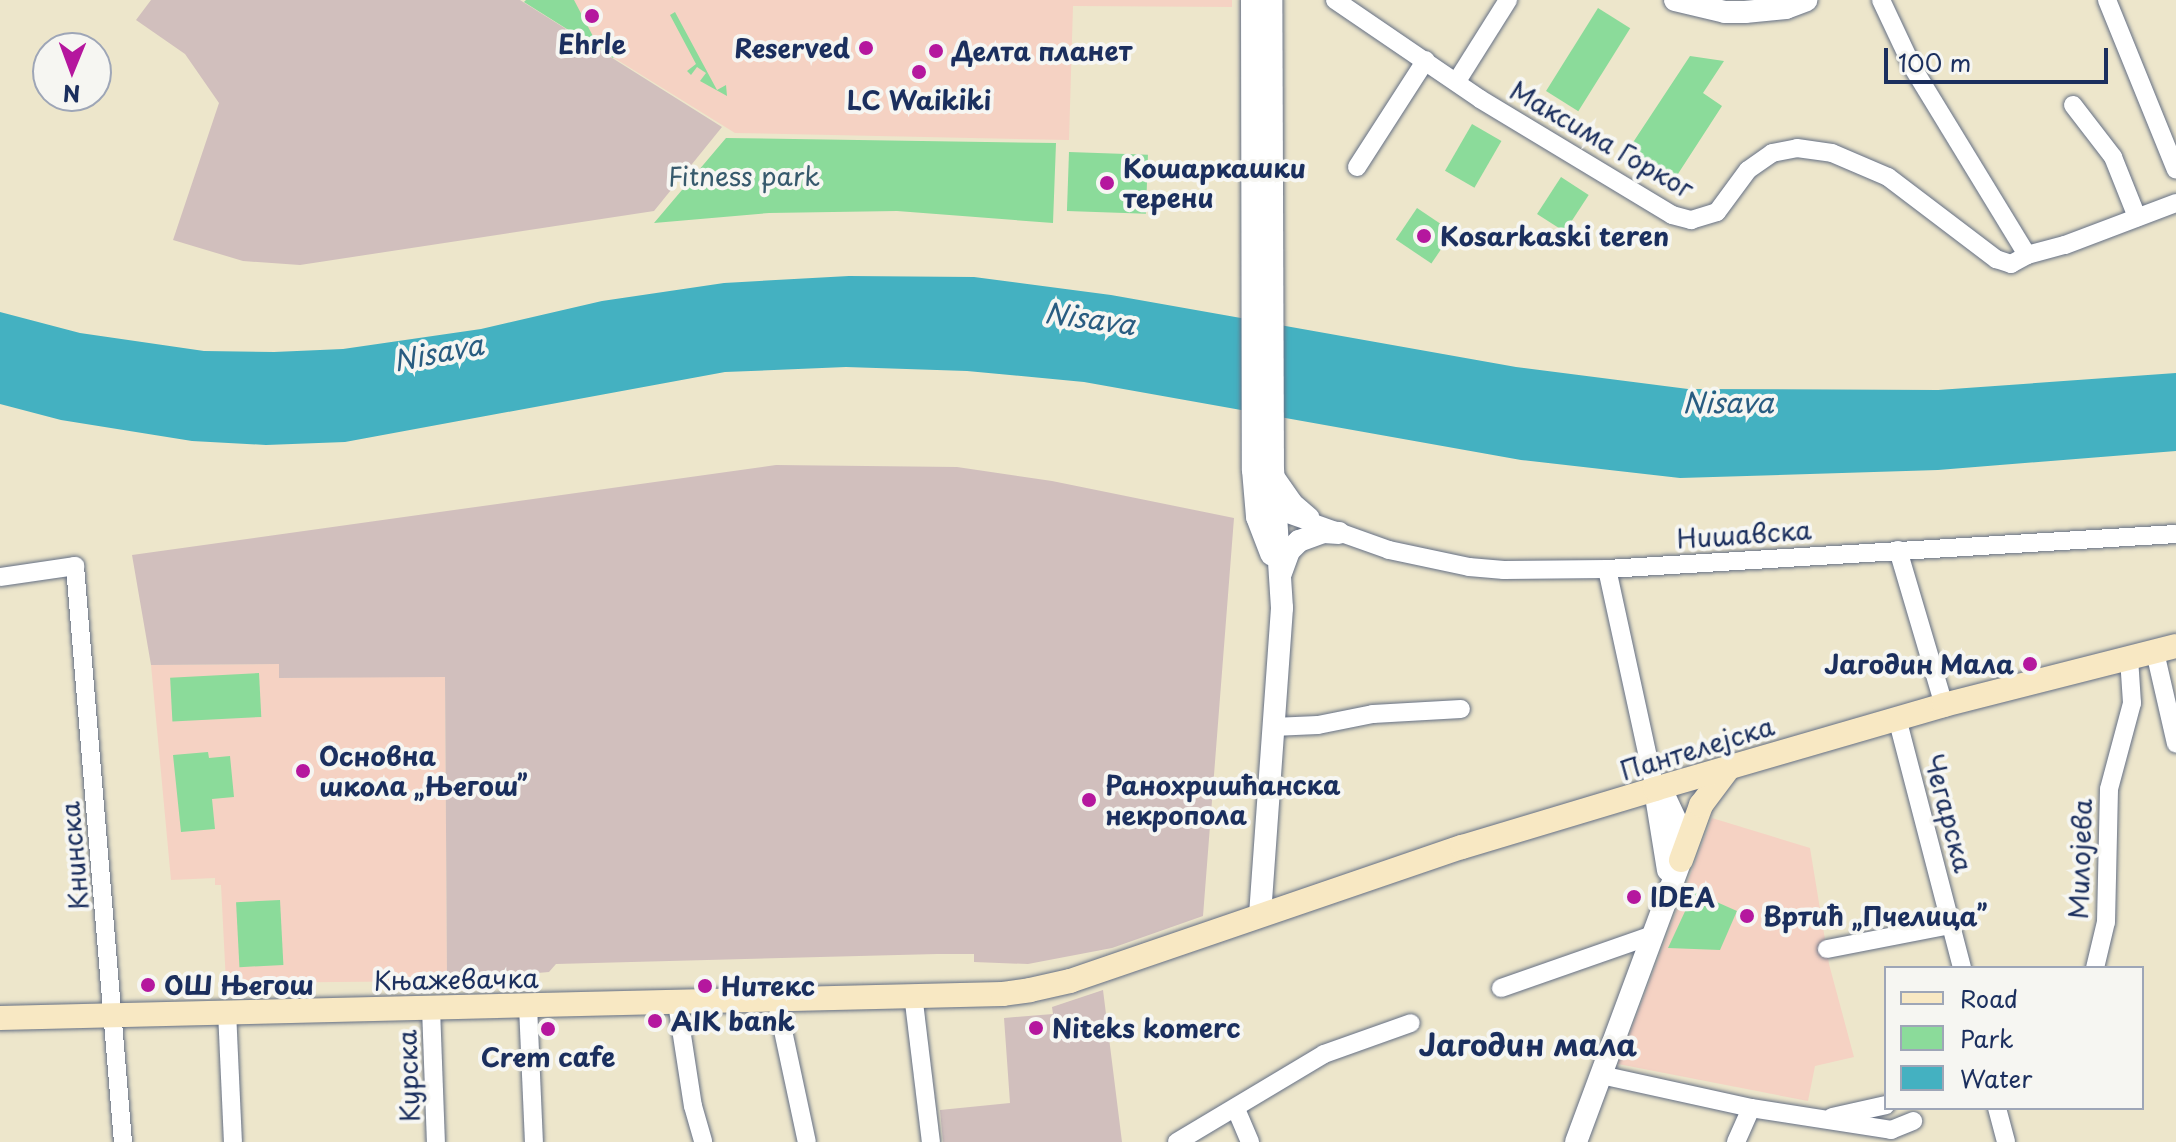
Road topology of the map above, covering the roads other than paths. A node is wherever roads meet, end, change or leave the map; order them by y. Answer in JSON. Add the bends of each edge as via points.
{"nodes":[{"id":1,"x":1252,"y":0,"type":"edge"},
{"id":2,"x":1271,"y":0,"type":"edge"},
{"id":3,"x":1335,"y":0,"type":"edge"},
{"id":4,"x":1508,"y":0,"type":"edge"},
{"id":5,"x":1675,"y":0,"type":"edge"},
{"id":6,"x":1807,"y":0,"type":"edge"},
{"id":7,"x":1881,"y":0,"type":"edge"},
{"id":8,"x":2107,"y":0,"type":"edge"},
{"id":9,"x":1426,"y":60,"type":"junction"},
{"id":10,"x":1457,"y":81,"type":"junction"},
{"id":11,"x":2073,"y":105,"type":"dead end"},
{"id":12,"x":1357,"y":167,"type":"dead end"},
{"id":13,"x":2176,"y":170,"type":"edge"},
{"id":14,"x":2176,"y":203,"type":"edge"},
{"id":15,"x":2137,"y":217,"type":"junction"},
{"id":16,"x":2027,"y":255,"type":"junction"},
{"id":17,"x":1261,"y":261,"type":"junction"},
{"id":18,"x":1266,"y":471,"type":"junction"},
{"id":19,"x":1275,"y":505,"type":"junction"},
{"id":20,"x":1331,"y":530,"type":"junction"},
{"id":21,"x":2176,"y":534,"type":"edge"},
{"id":22,"x":1898,"y":550,"type":"junction"},
{"id":23,"x":1607,"y":569,"type":"junction"},
{"id":24,"x":1278,"y":574,"type":"junction"},
{"id":25,"x":0,"y":577,"type":"edge"},
{"id":26,"x":2166,"y":649,"type":"edge"},
{"id":27,"x":2129,"y":658,"type":"junction"},
{"id":28,"x":1944,"y":705,"type":"junction"},
{"id":29,"x":1461,"y":709,"type":"dead end"},
{"id":30,"x":1897,"y":718,"type":"junction"},
{"id":31,"x":1273,"y":727,"type":"junction"},
{"id":32,"x":2176,"y":744,"type":"edge"},
{"id":33,"x":1728,"y":769,"type":"junction"},
{"id":34,"x":1655,"y":789,"type":"junction"},
{"id":35,"x":1681,"y":860,"type":"junction"},
{"id":36,"x":1668,"y":897,"type":"junction"},
{"id":37,"x":1260,"y":915,"type":"junction"},
{"id":38,"x":1951,"y":925,"type":"junction"},
{"id":39,"x":1652,"y":935,"type":"junction"},
{"id":40,"x":1827,"y":949,"type":"dead end"},
{"id":41,"x":1961,"y":966,"type":"edge"},
{"id":42,"x":2095,"y":966,"type":"edge"},
{"id":43,"x":1501,"y":988,"type":"dead end"},
{"id":44,"x":913,"y":994,"type":"junction"},
{"id":45,"x":776,"y":998,"type":"junction"},
{"id":46,"x":677,"y":1003,"type":"junction"},
{"id":47,"x":528,"y":1006,"type":"junction"},
{"id":48,"x":431,"y":1008,"type":"junction"},
{"id":49,"x":227,"y":1011,"type":"junction"},
{"id":50,"x":115,"y":1017,"type":"junction"},
{"id":51,"x":0,"y":1018,"type":"edge"},
{"id":52,"x":1411,"y":1023,"type":"dead end"},
{"id":53,"x":1601,"y":1075,"type":"junction"},
{"id":54,"x":1884,"y":1105,"type":"edge"},
{"id":55,"x":1751,"y":1108,"type":"junction"},
{"id":56,"x":1236,"y":1109,"type":"junction"},
{"id":57,"x":1998,"y":1110,"type":"edge"},
{"id":58,"x":1914,"y":1115,"type":"edge"},
{"id":59,"x":1822,"y":1119,"type":"junction"},
{"id":60,"x":123,"y":1142,"type":"edge"},
{"id":61,"x":233,"y":1142,"type":"edge"},
{"id":62,"x":436,"y":1142,"type":"edge"},
{"id":63,"x":534,"y":1142,"type":"edge"},
{"id":64,"x":703,"y":1142,"type":"edge"},
{"id":65,"x":807,"y":1142,"type":"edge"},
{"id":66,"x":931,"y":1142,"type":"edge"},
{"id":67,"x":1177,"y":1142,"type":"edge"},
{"id":68,"x":1250,"y":1142,"type":"edge"},
{"id":69,"x":1576,"y":1142,"type":"edge"},
{"id":70,"x":1736,"y":1142,"type":"edge"},
{"id":71,"x":1902,"y":1142,"type":"edge"},
{"id":72,"x":2006,"y":1142,"type":"edge"}],
"edges":[{"from":1,"to":17,"type":"street"},
{"from":2,"to":17,"type":"street"},
{"from":3,"to":9,"type":"street","name":"Максима Горког"},
{"from":4,"to":10,"type":"street"},
{"from":5,"to":6,"type":"street","via":[[1725,12],[1771,11]]},
{"from":7,"to":16,"type":"street","via":[[1913,68]]},
{"from":8,"to":13,"type":"street"},
{"from":9,"to":10,"type":"street","name":"Максима Горког"},
{"from":9,"to":12,"type":"street"},
{"from":10,"to":16,"type":"street","name":"Максима Горког","via":[[1672,215],[1691,220],[1717,212],[1748,170],[1772,153],[1797,148],[1832,153],[1888,177],[1996,259],[2011,264]]},
{"from":11,"to":15,"type":"street","via":[[2113,157]]},
{"from":14,"to":15,"type":"street"},
{"from":15,"to":16,"type":"street"},
{"from":17,"to":18,"type":"street"},
{"from":18,"to":19,"type":"street"},
{"from":18,"to":20,"type":"street","via":[[1293,502]]},
{"from":18,"to":24,"type":"street","via":[[1257,517]]},
{"from":19,"to":20,"type":"street","name":"Нишавска"},
{"from":19,"to":24,"type":"street"},
{"from":20,"to":23,"type":"street","name":"Нишавска","via":[[1389,550],[1469,567]]},
{"from":20,"to":24,"type":"street","via":[[1307,525],[1292,533],[1284,542]]},
{"from":21,"to":22,"type":"street","name":"Нишавска"},
{"from":22,"to":23,"type":"street","name":"Нишавска"},
{"from":22,"to":28,"type":"street"},
{"from":23,"to":34,"type":"street"},
{"from":24,"to":31,"type":"street","via":[[1282,608]]},
{"from":25,"to":50,"type":"street","name":"Книнска","via":[[75,566]]},
{"from":26,"to":27,"type":"main road","name":"Пантелејска"},
{"from":26,"to":32,"type":"street","name":"Пантелејска"},
{"from":27,"to":28,"type":"main road","name":"Пантелејска"},
{"from":27,"to":42,"type":"street","name":"Милојева","via":[[2132,703],[2109,789],[2106,922]]},
{"from":28,"to":30,"type":"main road","name":"Пантелејска"},
{"from":29,"to":31,"type":"street"},
{"from":30,"to":33,"type":"main road","name":"Пантелејска"},
{"from":30,"to":38,"type":"street","name":"Чегарска"},
{"from":31,"to":37,"type":"street"},
{"from":33,"to":34,"type":"main road","name":"Пантелејска"},
{"from":33,"to":35,"type":"main road","via":[[1701,805]]},
{"from":34,"to":35,"type":"street","via":[[1663,793],[1677,823]]},
{"from":34,"to":36,"type":"street","via":[[1667,854]]},
{"from":34,"to":37,"type":"main road","name":"Пантелејска"},
{"from":35,"to":36,"type":"street"},
{"from":36,"to":39,"type":"street"},
{"from":37,"to":44,"type":"main road","name":"Пантелејска","via":[[1049,987],[1003,994]]},
{"from":38,"to":40,"type":"street"},
{"from":38,"to":41,"type":"street","name":"Чегарска"},
{"from":39,"to":43,"type":"street"},
{"from":39,"to":53,"type":"street"},
{"from":44,"to":45,"type":"main road","name":"Књажевачка"},
{"from":44,"to":66,"type":"street"},
{"from":45,"to":46,"type":"main road","name":"Књажевачка"},
{"from":45,"to":65,"type":"street"},
{"from":46,"to":47,"type":"main road","name":"Књажевачка"},
{"from":46,"to":64,"type":"street"},
{"from":47,"to":48,"type":"main road","name":"Књажевачка"},
{"from":47,"to":63,"type":"street"},
{"from":48,"to":49,"type":"main road","name":"Књажевачка"},
{"from":48,"to":62,"type":"street","name":"Курска"},
{"from":49,"to":50,"type":"main road","name":"Књажевачка"},
{"from":49,"to":61,"type":"street"},
{"from":50,"to":51,"type":"main road","name":"Књажевачка"},
{"from":50,"to":60,"type":"street","name":"Книнска"},
{"from":52,"to":56,"type":"street","via":[[1324,1054]]},
{"from":53,"to":55,"type":"street"},
{"from":53,"to":69,"type":"street"},
{"from":54,"to":59,"type":"street"},
{"from":55,"to":59,"type":"street"},
{"from":55,"to":70,"type":"street"},
{"from":56,"to":67,"type":"street"},
{"from":56,"to":68,"type":"street"},
{"from":57,"to":72,"type":"street"},
{"from":58,"to":59,"type":"street","via":[[1897,1130]]},
{"from":58,"to":71,"type":"street"}]}
